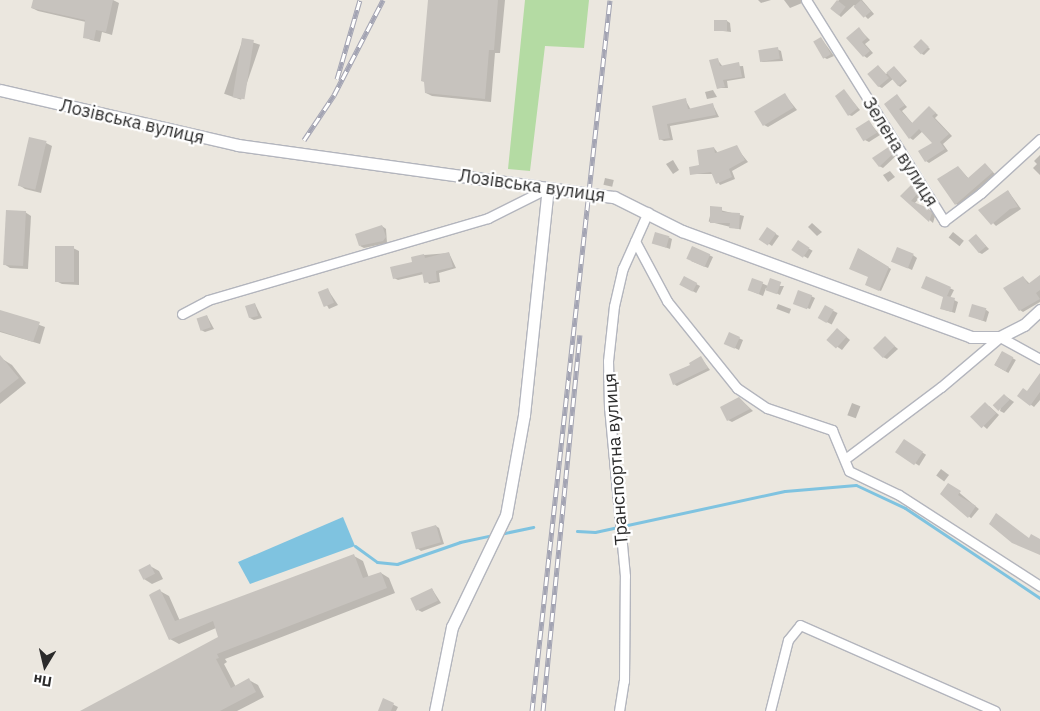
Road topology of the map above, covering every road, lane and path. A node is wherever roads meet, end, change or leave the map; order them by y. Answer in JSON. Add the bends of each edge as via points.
{"nodes":[{"id":1,"x":806,"y":0,"type":"edge"},
{"id":2,"x":0,"y":90,"type":"edge"},
{"id":3,"x":1040,"y":139,"type":"edge"},
{"id":4,"x":548,"y":188,"type":"junction"},
{"id":5,"x":648,"y":212,"type":"junction"},
{"id":6,"x":635,"y":242,"type":"junction"},
{"id":7,"x":1040,"y":310,"type":"edge"},
{"id":8,"x":182,"y":314,"type":"dead end"},
{"id":9,"x":1000,"y":337,"type":"junction"},
{"id":10,"x":1040,"y":358,"type":"edge"},
{"id":11,"x":845,"y":460,"type":"junction"},
{"id":12,"x":1040,"y":586,"type":"edge"},
{"id":13,"x":435,"y":711,"type":"edge"},
{"id":14,"x":619,"y":711,"type":"edge"},
{"id":15,"x":770,"y":711,"type":"edge"},
{"id":16,"x":995,"y":711,"type":"edge"}],
"edges":[{"from":1,"to":3,"type":"street","name":"Зелена вулиця","via":[[944,221],[981,193]]},
{"from":2,"to":4,"type":"main road","name":"Лозівська вулиця","via":[[238,145]]},
{"from":4,"to":5,"type":"main road","name":"Лозівська вулиця","via":[[614,197]]},
{"from":4,"to":8,"type":"street","via":[[488,218],[208,300]]},
{"from":4,"to":13,"type":"main road","via":[[524,415],[501,526],[452,627]]},
{"from":5,"to":6,"type":"street","name":"Транспортна вулиця"},
{"from":5,"to":9,"type":"main road","name":"Лозівська вулиця","via":[[712,243],[971,337]]},
{"from":6,"to":11,"type":"street","via":[[667,301],[737,388],[766,408],[832,430]]},
{"from":6,"to":14,"type":"street","name":"Транспортна вулиця","via":[[623,268],[614,306],[608,361],[624,576],[624,681]]},
{"from":7,"to":9,"type":"main road","via":[[1024,325]]},
{"from":9,"to":10,"type":"street","name":"Лозівська вулиця"},
{"from":9,"to":11,"type":"street"},
{"from":11,"to":12,"type":"street","via":[[849,471],[915,505]]},
{"from":15,"to":16,"type":"street","via":[[788,640],[794,630],[805,626]]}]}
